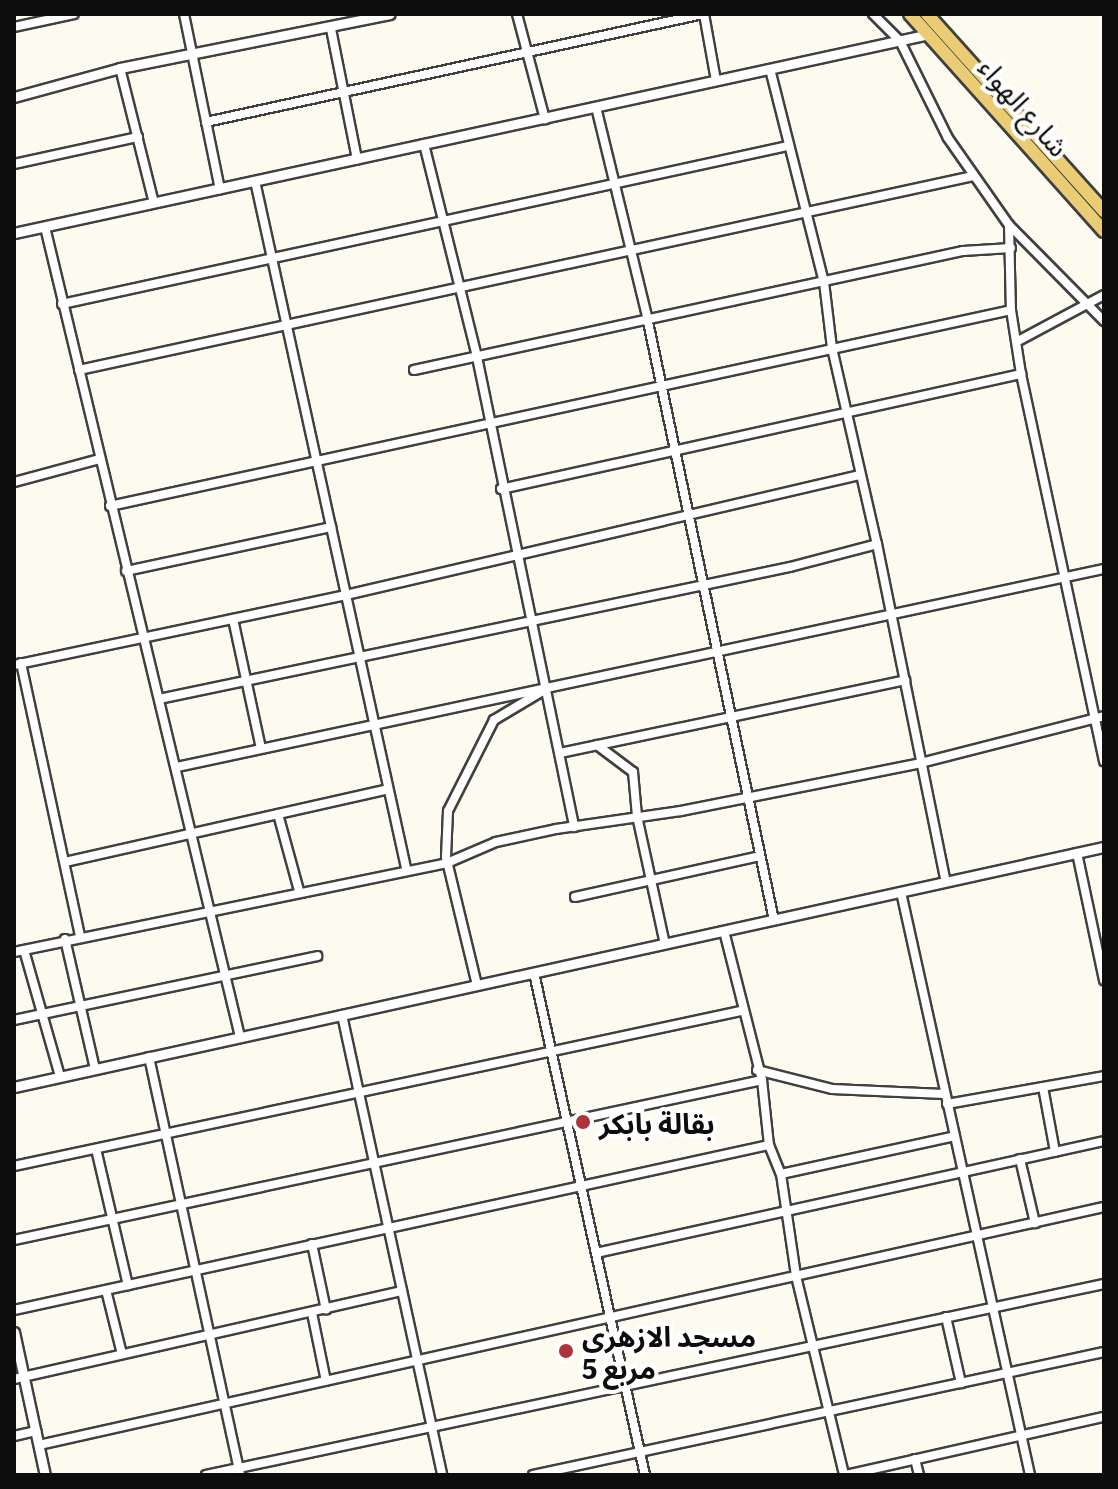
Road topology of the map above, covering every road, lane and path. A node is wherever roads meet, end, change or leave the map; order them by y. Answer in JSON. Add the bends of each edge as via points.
{"nodes":[{"id":1,"x":74,"y":14,"type":"edge"},
{"id":2,"x":184,"y":14,"type":"edge"},
{"id":3,"x":390,"y":14,"type":"edge"},
{"id":4,"x":517,"y":14,"type":"edge"},
{"id":5,"x":704,"y":14,"type":"edge"},
{"id":6,"x":873,"y":14,"type":"edge"},
{"id":7,"x":910,"y":14,"type":"edge"},
{"id":8,"x":927,"y":14,"type":"edge"},
{"id":9,"x":14,"y":27,"type":"edge"},
{"id":10,"x":331,"y":29,"type":"junction"},
{"id":11,"x":929,"y":34,"type":"junction"},
{"id":12,"x":900,"y":41,"type":"junction"},
{"id":13,"x":528,"y":52,"type":"junction"},
{"id":14,"x":192,"y":53,"type":"junction"},
{"id":15,"x":120,"y":68,"type":"junction"},
{"id":16,"x":770,"y":69,"type":"junction"},
{"id":17,"x":716,"y":81,"type":"junction"},
{"id":18,"x":343,"y":91,"type":"junction"},
{"id":19,"x":14,"y":97,"type":"edge"},
{"id":20,"x":596,"y":107,"type":"junction"},
{"id":21,"x":545,"y":119,"type":"junction"},
{"id":22,"x":206,"y":122,"type":"junction"},
{"id":23,"x":138,"y":137,"type":"junction"},
{"id":24,"x":424,"y":144,"type":"junction"},
{"id":25,"x":787,"y":146,"type":"junction"},
{"id":26,"x":357,"y":159,"type":"junction"},
{"id":27,"x":14,"y":164,"type":"edge"},
{"id":28,"x":973,"y":176,"type":"junction"},
{"id":29,"x":255,"y":181,"type":"junction"},
{"id":30,"x":615,"y":184,"type":"junction"},
{"id":31,"x":220,"y":189,"type":"junction"},
{"id":32,"x":154,"y":203,"type":"junction"},
{"id":33,"x":1104,"y":211,"type":"edge"},
{"id":34,"x":805,"y":212,"type":"junction"},
{"id":35,"x":443,"y":223,"type":"junction"},
{"id":36,"x":1009,"y":225,"type":"junction"},
{"id":37,"x":45,"y":227,"type":"junction"},
{"id":38,"x":1104,"y":231,"type":"edge"},
{"id":39,"x":14,"y":233,"type":"edge"},
{"id":40,"x":1011,"y":248,"type":"junction"},
{"id":41,"x":631,"y":250,"type":"junction"},
{"id":42,"x":273,"y":262,"type":"junction"},
{"id":43,"x":824,"y":282,"type":"junction"},
{"id":44,"x":457,"y":287,"type":"junction"},
{"id":45,"x":1104,"y":295,"type":"edge"},
{"id":46,"x":62,"y":304,"type":"junction"},
{"id":47,"x":1091,"y":306,"type":"junction"},
{"id":48,"x":1011,"y":310,"type":"junction"},
{"id":49,"x":647,"y":319,"type":"junction"},
{"id":50,"x":1104,"y":321,"type":"edge"},
{"id":51,"x":287,"y":327,"type":"junction"},
{"id":52,"x":1018,"y":341,"type":"junction"},
{"id":53,"x":832,"y":348,"type":"junction"},
{"id":54,"x":477,"y":357,"type":"junction"},
{"id":55,"x":79,"y":370,"type":"junction"},
{"id":56,"x":414,"y":370,"type":"dead end"},
{"id":57,"x":1021,"y":374,"type":"junction"},
{"id":58,"x":661,"y":385,"type":"junction"},
{"id":59,"x":846,"y":413,"type":"junction"},
{"id":60,"x":491,"y":422,"type":"junction"},
{"id":61,"x":674,"y":448,"type":"junction"},
{"id":62,"x":99,"y":459,"type":"junction"},
{"id":63,"x":316,"y":461,"type":"junction"},
{"id":64,"x":860,"y":475,"type":"junction"},
{"id":65,"x":14,"y":482,"type":"edge"},
{"id":66,"x":501,"y":489,"type":"junction"},
{"id":67,"x":110,"y":506,"type":"junction"},
{"id":68,"x":689,"y":516,"type":"junction"},
{"id":69,"x":331,"y":527,"type":"junction"},
{"id":70,"x":877,"y":544,"type":"junction"},
{"id":71,"x":519,"y":554,"type":"junction"},
{"id":72,"x":1104,"y":569,"type":"edge"},
{"id":73,"x":126,"y":571,"type":"junction"},
{"id":74,"x":1066,"y":577,"type":"junction"},
{"id":75,"x":700,"y":583,"type":"junction"},
{"id":76,"x":346,"y":595,"type":"junction"},
{"id":77,"x":893,"y":615,"type":"junction"},
{"id":78,"x":532,"y":618,"type":"junction"},
{"id":79,"x":233,"y":619,"type":"junction"},
{"id":80,"x":142,"y":637,"type":"junction"},
{"id":81,"x":715,"y":652,"type":"junction"},
{"id":82,"x":359,"y":654,"type":"junction"},
{"id":83,"x":18,"y":664,"type":"edge"},
{"id":84,"x":246,"y":677,"type":"junction"},
{"id":85,"x":905,"y":680,"type":"junction"},
{"id":86,"x":548,"y":688,"type":"junction"},
{"id":87,"x":159,"y":699,"type":"junction"},
{"id":88,"x":1100,"y":717,"type":"edge"},
{"id":89,"x":730,"y":718,"type":"junction"},
{"id":90,"x":374,"y":725,"type":"junction"},
{"id":91,"x":597,"y":745,"type":"junction"},
{"id":92,"x":261,"y":748,"type":"junction"},
{"id":93,"x":560,"y":753,"type":"junction"},
{"id":94,"x":1104,"y":761,"type":"edge"},
{"id":95,"x":921,"y":763,"type":"junction"},
{"id":96,"x":177,"y":767,"type":"junction"},
{"id":97,"x":388,"y":789,"type":"junction"},
{"id":98,"x":747,"y":798,"type":"junction"},
{"id":99,"x":278,"y":814,"type":"junction"},
{"id":100,"x":637,"y":816,"type":"junction"},
{"id":101,"x":574,"y":827,"type":"junction"},
{"id":102,"x":192,"y":834,"type":"junction"},
{"id":103,"x":1104,"y":847,"type":"edge"},
{"id":104,"x":1077,"y":853,"type":"junction"},
{"id":105,"x":760,"y":856,"type":"junction"},
{"id":106,"x":65,"y":862,"type":"junction"},
{"id":107,"x":447,"y":863,"type":"junction"},
{"id":108,"x":406,"y":868,"type":"junction"},
{"id":109,"x":652,"y":881,"type":"junction"},
{"id":110,"x":946,"y":882,"type":"junction"},
{"id":111,"x":299,"y":891,"type":"junction"},
{"id":112,"x":901,"y":892,"type":"junction"},
{"id":113,"x":575,"y":897,"type":"dead end"},
{"id":114,"x":210,"y":912,"type":"junction"},
{"id":115,"x":774,"y":920,"type":"junction"},
{"id":116,"x":724,"y":931,"type":"junction"},
{"id":117,"x":80,"y":936,"type":"junction"},
{"id":118,"x":65,"y":939,"type":"junction"},
{"id":119,"x":665,"y":944,"type":"junction"},
{"id":120,"x":24,"y":950,"type":"junction"},
{"id":121,"x":14,"y":952,"type":"edge"},
{"id":122,"x":317,"y":956,"type":"dead end"},
{"id":123,"x":225,"y":973,"type":"junction"},
{"id":124,"x":534,"y":973,"type":"junction"},
{"id":125,"x":1104,"y":977,"type":"edge"},
{"id":126,"x":477,"y":985,"type":"junction"},
{"id":127,"x":80,"y":1006,"type":"junction"},
{"id":128,"x":741,"y":1011,"type":"junction"},
{"id":129,"x":43,"y":1014,"type":"junction"},
{"id":130,"x":342,"y":1015,"type":"junction"},
{"id":131,"x":14,"y":1020,"type":"edge"},
{"id":132,"x":240,"y":1037,"type":"junction"},
{"id":133,"x":551,"y":1051,"type":"junction"},
{"id":134,"x":149,"y":1057,"type":"junction"},
{"id":135,"x":95,"y":1069,"type":"junction"},
{"id":136,"x":757,"y":1070,"type":"junction"},
{"id":137,"x":60,"y":1076,"type":"junction"},
{"id":138,"x":1104,"y":1076,"type":"edge"},
{"id":139,"x":762,"y":1080,"type":"junction"},
{"id":140,"x":14,"y":1087,"type":"edge"},
{"id":141,"x":1043,"y":1087,"type":"junction"},
{"id":142,"x":359,"y":1092,"type":"junction"},
{"id":143,"x":946,"y":1099,"type":"junction"},
{"id":144,"x":567,"y":1121,"type":"junction"},
{"id":145,"x":166,"y":1134,"type":"junction"},
{"id":146,"x":955,"y":1136,"type":"junction"},
{"id":147,"x":1104,"y":1141,"type":"edge"},
{"id":148,"x":769,"y":1145,"type":"junction"},
{"id":149,"x":96,"y":1149,"type":"junction"},
{"id":150,"x":1055,"y":1152,"type":"junction"},
{"id":151,"x":1020,"y":1159,"type":"junction"},
{"id":152,"x":374,"y":1162,"type":"junction"},
{"id":153,"x":14,"y":1166,"type":"edge"},
{"id":154,"x":962,"y":1171,"type":"junction"},
{"id":155,"x":781,"y":1174,"type":"junction"},
{"id":156,"x":581,"y":1186,"type":"junction"},
{"id":157,"x":181,"y":1204,"type":"junction"},
{"id":158,"x":1104,"y":1207,"type":"edge"},
{"id":159,"x":787,"y":1210,"type":"junction"},
{"id":160,"x":112,"y":1219,"type":"junction"},
{"id":161,"x":1035,"y":1223,"type":"junction"},
{"id":162,"x":389,"y":1228,"type":"junction"},
{"id":163,"x":977,"y":1236,"type":"junction"},
{"id":164,"x":14,"y":1240,"type":"edge"},
{"id":165,"x":312,"y":1244,"type":"junction"},
{"id":166,"x":596,"y":1253,"type":"junction"},
{"id":167,"x":195,"y":1270,"type":"junction"},
{"id":168,"x":796,"y":1276,"type":"junction"},
{"id":169,"x":1104,"y":1284,"type":"edge"},
{"id":170,"x":128,"y":1285,"type":"junction"},
{"id":171,"x":106,"y":1290,"type":"junction"},
{"id":172,"x":402,"y":1291,"type":"junction"},
{"id":173,"x":992,"y":1307,"type":"junction"},
{"id":174,"x":14,"y":1310,"type":"edge"},
{"id":175,"x":326,"y":1310,"type":"junction"},
{"id":176,"x":312,"y":1313,"type":"junction"},
{"id":177,"x":610,"y":1317,"type":"junction"},
{"id":178,"x":946,"y":1317,"type":"junction"},
{"id":179,"x":14,"y":1332,"type":"edge"},
{"id":180,"x":210,"y":1335,"type":"junction"},
{"id":181,"x":813,"y":1344,"type":"junction"},
{"id":182,"x":1104,"y":1352,"type":"edge"},
{"id":183,"x":122,"y":1354,"type":"junction"},
{"id":184,"x":417,"y":1360,"type":"junction"},
{"id":185,"x":1007,"y":1373,"type":"junction"},
{"id":186,"x":19,"y":1378,"type":"edge"},
{"id":187,"x":326,"y":1381,"type":"junction"},
{"id":188,"x":961,"y":1383,"type":"junction"},
{"id":189,"x":625,"y":1384,"type":"junction"},
{"id":190,"x":225,"y":1403,"type":"junction"},
{"id":191,"x":830,"y":1411,"type":"junction"},
{"id":192,"x":1104,"y":1417,"type":"edge"},
{"id":193,"x":431,"y":1425,"type":"junction"},
{"id":194,"x":36,"y":1431,"type":"junction"},
{"id":195,"x":14,"y":1436,"type":"edge"},
{"id":196,"x":1020,"y":1436,"type":"junction"},
{"id":197,"x":39,"y":1445,"type":"junction"},
{"id":198,"x":640,"y":1452,"type":"junction"},
{"id":199,"x":915,"y":1459,"type":"junction"},
{"id":200,"x":239,"y":1471,"type":"edge"},
{"id":201,"x":45,"y":1475,"type":"edge"},
{"id":202,"x":206,"y":1475,"type":"edge"},
{"id":203,"x":442,"y":1475,"type":"edge"},
{"id":204,"x":533,"y":1475,"type":"edge"},
{"id":205,"x":645,"y":1475,"type":"edge"},
{"id":206,"x":845,"y":1475,"type":"edge"},
{"id":207,"x":919,"y":1475,"type":"edge"},
{"id":208,"x":1030,"y":1475,"type":"edge"}],
"edges":[{"from":1,"to":9,"type":"street"},
{"from":2,"to":14,"type":"street"},
{"from":3,"to":10,"type":"street"},
{"from":4,"to":13,"type":"street"},
{"from":5,"to":13,"type":"street"},
{"from":5,"to":17,"type":"street"},
{"from":6,"to":12,"type":"street"},
{"from":7,"to":11,"type":"main road","name":"شارع الهواء"},
{"from":8,"to":33,"type":"main road","name":"شارع الهواء"},
{"from":10,"to":14,"type":"street","via":[[302,29]]},
{"from":10,"to":18,"type":"street"},
{"from":11,"to":12,"type":"street"},
{"from":11,"to":38,"type":"main road","name":"شارع الهواء"},
{"from":12,"to":16,"type":"street"},
{"from":12,"to":28,"type":"street"},
{"from":13,"to":18,"type":"street"},
{"from":13,"to":21,"type":"street"},
{"from":14,"to":15,"type":"street"},
{"from":14,"to":22,"type":"street"},
{"from":15,"to":19,"type":"street"},
{"from":15,"to":23,"type":"street"},
{"from":16,"to":17,"type":"street"},
{"from":16,"to":25,"type":"street"},
{"from":17,"to":20,"type":"street"},
{"from":18,"to":22,"type":"street"},
{"from":18,"to":26,"type":"street"},
{"from":20,"to":21,"type":"street"},
{"from":20,"to":30,"type":"street"},
{"from":21,"to":24,"type":"street"},
{"from":22,"to":31,"type":"street"},
{"from":23,"to":27,"type":"street"},
{"from":23,"to":32,"type":"street"},
{"from":24,"to":26,"type":"street"},
{"from":24,"to":35,"type":"street"},
{"from":25,"to":30,"type":"street"},
{"from":25,"to":34,"type":"street"},
{"from":26,"to":29,"type":"street"},
{"from":28,"to":34,"type":"street"},
{"from":28,"to":36,"type":"street"},
{"from":29,"to":31,"type":"street"},
{"from":29,"to":42,"type":"street"},
{"from":30,"to":35,"type":"street"},
{"from":30,"to":41,"type":"street"},
{"from":31,"to":32,"type":"street"},
{"from":32,"to":37,"type":"street"},
{"from":34,"to":41,"type":"street"},
{"from":34,"to":43,"type":"street"},
{"from":35,"to":42,"type":"street"},
{"from":35,"to":44,"type":"street"},
{"from":36,"to":40,"type":"street"},
{"from":36,"to":47,"type":"street"},
{"from":37,"to":39,"type":"street"},
{"from":37,"to":46,"type":"street"},
{"from":40,"to":43,"type":"street","via":[[963,251]]},
{"from":40,"to":48,"type":"street"},
{"from":41,"to":44,"type":"street"},
{"from":41,"to":49,"type":"street"},
{"from":42,"to":46,"type":"street"},
{"from":42,"to":51,"type":"street"},
{"from":43,"to":49,"type":"street"},
{"from":43,"to":53,"type":"street"},
{"from":44,"to":51,"type":"street"},
{"from":44,"to":54,"type":"street"},
{"from":45,"to":47,"type":"street"},
{"from":46,"to":55,"type":"street"},
{"from":47,"to":50,"type":"street"},
{"from":47,"to":52,"type":"street"},
{"from":48,"to":52,"type":"street"},
{"from":48,"to":53,"type":"street"},
{"from":49,"to":54,"type":"street"},
{"from":49,"to":58,"type":"street"},
{"from":51,"to":55,"type":"street"},
{"from":51,"to":63,"type":"street"},
{"from":52,"to":57,"type":"street"},
{"from":53,"to":58,"type":"street"},
{"from":53,"to":59,"type":"street"},
{"from":54,"to":56,"type":"street"},
{"from":54,"to":60,"type":"street"},
{"from":55,"to":62,"type":"street"},
{"from":57,"to":59,"type":"street"},
{"from":57,"to":74,"type":"street"},
{"from":58,"to":60,"type":"street"},
{"from":58,"to":61,"type":"street"},
{"from":59,"to":61,"type":"street"},
{"from":59,"to":64,"type":"street"},
{"from":60,"to":63,"type":"street"},
{"from":60,"to":66,"type":"street"},
{"from":61,"to":66,"type":"street"},
{"from":61,"to":68,"type":"street"},
{"from":62,"to":65,"type":"street"},
{"from":62,"to":67,"type":"street"},
{"from":63,"to":67,"type":"street"},
{"from":63,"to":69,"type":"street"},
{"from":64,"to":68,"type":"street"},
{"from":64,"to":70,"type":"street"},
{"from":66,"to":71,"type":"street"},
{"from":67,"to":73,"type":"street"},
{"from":68,"to":71,"type":"street"},
{"from":68,"to":75,"type":"street"},
{"from":69,"to":73,"type":"street"},
{"from":69,"to":76,"type":"street"},
{"from":70,"to":75,"type":"street"},
{"from":70,"to":77,"type":"street"},
{"from":71,"to":76,"type":"street"},
{"from":71,"to":78,"type":"street"},
{"from":72,"to":74,"type":"street"},
{"from":73,"to":80,"type":"street"},
{"from":74,"to":77,"type":"street"},
{"from":74,"to":88,"type":"street"},
{"from":75,"to":78,"type":"street"},
{"from":75,"to":81,"type":"street"},
{"from":76,"to":79,"type":"street"},
{"from":76,"to":82,"type":"street"},
{"from":77,"to":81,"type":"street"},
{"from":77,"to":85,"type":"street"},
{"from":78,"to":82,"type":"street"},
{"from":78,"to":86,"type":"street"},
{"from":79,"to":80,"type":"street"},
{"from":79,"to":84,"type":"street"},
{"from":80,"to":83,"type":"street"},
{"from":80,"to":87,"type":"street"},
{"from":81,"to":86,"type":"street"},
{"from":81,"to":89,"type":"street"},
{"from":82,"to":84,"type":"street"},
{"from":82,"to":90,"type":"street"},
{"from":83,"to":106,"type":"street"},
{"from":84,"to":87,"type":"street"},
{"from":84,"to":92,"type":"street"},
{"from":85,"to":89,"type":"street"},
{"from":85,"to":95,"type":"street"},
{"from":86,"to":90,"type":"street"},
{"from":86,"to":93,"type":"street"},
{"from":86,"to":107,"type":"street","via":[[494,720],[448,811]]},
{"from":87,"to":96,"type":"street"},
{"from":88,"to":94,"type":"street"},
{"from":88,"to":95,"type":"street"},
{"from":89,"to":91,"type":"street"},
{"from":89,"to":98,"type":"street"},
{"from":90,"to":92,"type":"street"},
{"from":90,"to":97,"type":"street"},
{"from":91,"to":93,"type":"street"},
{"from":91,"to":100,"type":"street","via":[[633,772]]},
{"from":92,"to":96,"type":"street"},
{"from":93,"to":101,"type":"street"},
{"from":95,"to":98,"type":"street"},
{"from":95,"to":110,"type":"street"},
{"from":96,"to":102,"type":"street"},
{"from":97,"to":99,"type":"street"},
{"from":97,"to":108,"type":"street"},
{"from":98,"to":100,"type":"street"},
{"from":98,"to":105,"type":"street"},
{"from":99,"to":102,"type":"street"},
{"from":99,"to":111,"type":"street"},
{"from":100,"to":101,"type":"street"},
{"from":100,"to":109,"type":"street"},
{"from":101,"to":107,"type":"street","via":[[496,842]]},
{"from":102,"to":106,"type":"street"},
{"from":102,"to":114,"type":"street"},
{"from":103,"to":104,"type":"street"},
{"from":104,"to":110,"type":"street"},
{"from":104,"to":125,"type":"street"},
{"from":105,"to":109,"type":"street"},
{"from":105,"to":115,"type":"street"},
{"from":106,"to":117,"type":"street"},
{"from":107,"to":108,"type":"street"},
{"from":107,"to":126,"type":"street"},
{"from":108,"to":111,"type":"street"},
{"from":109,"to":113,"type":"street"},
{"from":109,"to":119,"type":"street"},
{"from":110,"to":112,"type":"street"},
{"from":111,"to":114,"type":"street"},
{"from":112,"to":115,"type":"street"},
{"from":112,"to":143,"type":"street"},
{"from":114,"to":117,"type":"street"},
{"from":114,"to":123,"type":"street"},
{"from":115,"to":116,"type":"street"},
{"from":116,"to":119,"type":"street"},
{"from":116,"to":128,"type":"street"},
{"from":117,"to":118,"type":"street"},
{"from":118,"to":120,"type":"street"},
{"from":118,"to":127,"type":"street"},
{"from":119,"to":124,"type":"street"},
{"from":120,"to":121,"type":"street"},
{"from":120,"to":129,"type":"street"},
{"from":122,"to":123,"type":"street"},
{"from":123,"to":127,"type":"street"},
{"from":123,"to":132,"type":"street"},
{"from":124,"to":126,"type":"street"},
{"from":124,"to":133,"type":"street"},
{"from":126,"to":130,"type":"street"},
{"from":127,"to":129,"type":"street"},
{"from":127,"to":135,"type":"street"},
{"from":128,"to":133,"type":"street"},
{"from":128,"to":136,"type":"street"},
{"from":129,"to":131,"type":"street"},
{"from":129,"to":137,"type":"street"},
{"from":130,"to":132,"type":"street"},
{"from":130,"to":142,"type":"street"},
{"from":132,"to":134,"type":"street"},
{"from":133,"to":142,"type":"street"},
{"from":133,"to":144,"type":"street"},
{"from":134,"to":135,"type":"street"},
{"from":134,"to":145,"type":"street"},
{"from":135,"to":137,"type":"street"},
{"from":136,"to":139,"type":"street"},
{"from":136,"to":143,"type":"street","via":[[832,1089]]},
{"from":137,"to":140,"type":"street"},
{"from":138,"to":141,"type":"street"},
{"from":139,"to":144,"type":"street"},
{"from":139,"to":148,"type":"street"},
{"from":141,"to":143,"type":"street"},
{"from":141,"to":150,"type":"street"},
{"from":142,"to":145,"type":"street"},
{"from":142,"to":152,"type":"street"},
{"from":143,"to":146,"type":"street"},
{"from":144,"to":152,"type":"street"},
{"from":144,"to":156,"type":"street"},
{"from":145,"to":149,"type":"street"},
{"from":145,"to":157,"type":"street"},
{"from":146,"to":154,"type":"street"},
{"from":146,"to":155,"type":"street"},
{"from":147,"to":150,"type":"street"},
{"from":148,"to":155,"type":"street"},
{"from":148,"to":156,"type":"street"},
{"from":149,"to":153,"type":"street"},
{"from":149,"to":160,"type":"street"},
{"from":150,"to":151,"type":"street"},
{"from":151,"to":154,"type":"street"},
{"from":151,"to":161,"type":"street"},
{"from":152,"to":157,"type":"street"},
{"from":152,"to":162,"type":"street"},
{"from":154,"to":159,"type":"street"},
{"from":154,"to":163,"type":"street"},
{"from":155,"to":159,"type":"street"},
{"from":156,"to":162,"type":"street"},
{"from":156,"to":166,"type":"street"},
{"from":157,"to":160,"type":"street"},
{"from":157,"to":167,"type":"street"},
{"from":158,"to":161,"type":"street"},
{"from":159,"to":166,"type":"street"},
{"from":159,"to":168,"type":"street"},
{"from":160,"to":164,"type":"street"},
{"from":160,"to":170,"type":"street"},
{"from":161,"to":163,"type":"street"},
{"from":162,"to":165,"type":"street"},
{"from":162,"to":172,"type":"street"},
{"from":163,"to":168,"type":"street"},
{"from":163,"to":173,"type":"street"},
{"from":165,"to":167,"type":"street"},
{"from":165,"to":175,"type":"street"},
{"from":166,"to":177,"type":"street"},
{"from":167,"to":170,"type":"street"},
{"from":167,"to":180,"type":"street"},
{"from":168,"to":177,"type":"street"},
{"from":168,"to":181,"type":"street"},
{"from":169,"to":173,"type":"street"},
{"from":170,"to":171,"type":"street"},
{"from":171,"to":174,"type":"street"},
{"from":171,"to":183,"type":"street"},
{"from":172,"to":175,"type":"street"},
{"from":172,"to":184,"type":"street"},
{"from":173,"to":178,"type":"street"},
{"from":173,"to":185,"type":"street"},
{"from":175,"to":176,"type":"street"},
{"from":176,"to":180,"type":"street"},
{"from":176,"to":187,"type":"street"},
{"from":177,"to":184,"type":"street"},
{"from":177,"to":189,"type":"street"},
{"from":178,"to":181,"type":"street"},
{"from":178,"to":188,"type":"street"},
{"from":179,"to":186,"type":"street"},
{"from":180,"to":183,"type":"street"},
{"from":180,"to":190,"type":"street"},
{"from":181,"to":189,"type":"street"},
{"from":181,"to":191,"type":"street"},
{"from":182,"to":185,"type":"street"},
{"from":183,"to":186,"type":"street"},
{"from":184,"to":187,"type":"street"},
{"from":184,"to":193,"type":"street"},
{"from":185,"to":188,"type":"street"},
{"from":185,"to":196,"type":"street"},
{"from":186,"to":194,"type":"street"},
{"from":187,"to":190,"type":"street"},
{"from":188,"to":191,"type":"street"},
{"from":189,"to":193,"type":"street"},
{"from":189,"to":198,"type":"street"},
{"from":190,"to":197,"type":"street"},
{"from":190,"to":200,"type":"street"},
{"from":191,"to":198,"type":"street"},
{"from":191,"to":206,"type":"street"},
{"from":192,"to":196,"type":"street"},
{"from":193,"to":200,"type":"street"},
{"from":193,"to":203,"type":"street"},
{"from":194,"to":195,"type":"street"},
{"from":194,"to":197,"type":"street"},
{"from":196,"to":199,"type":"street"},
{"from":196,"to":208,"type":"street"},
{"from":197,"to":201,"type":"street"},
{"from":198,"to":204,"type":"street"},
{"from":198,"to":205,"type":"street"},
{"from":199,"to":206,"type":"street"},
{"from":199,"to":207,"type":"street"},
{"from":200,"to":202,"type":"street"}]}
